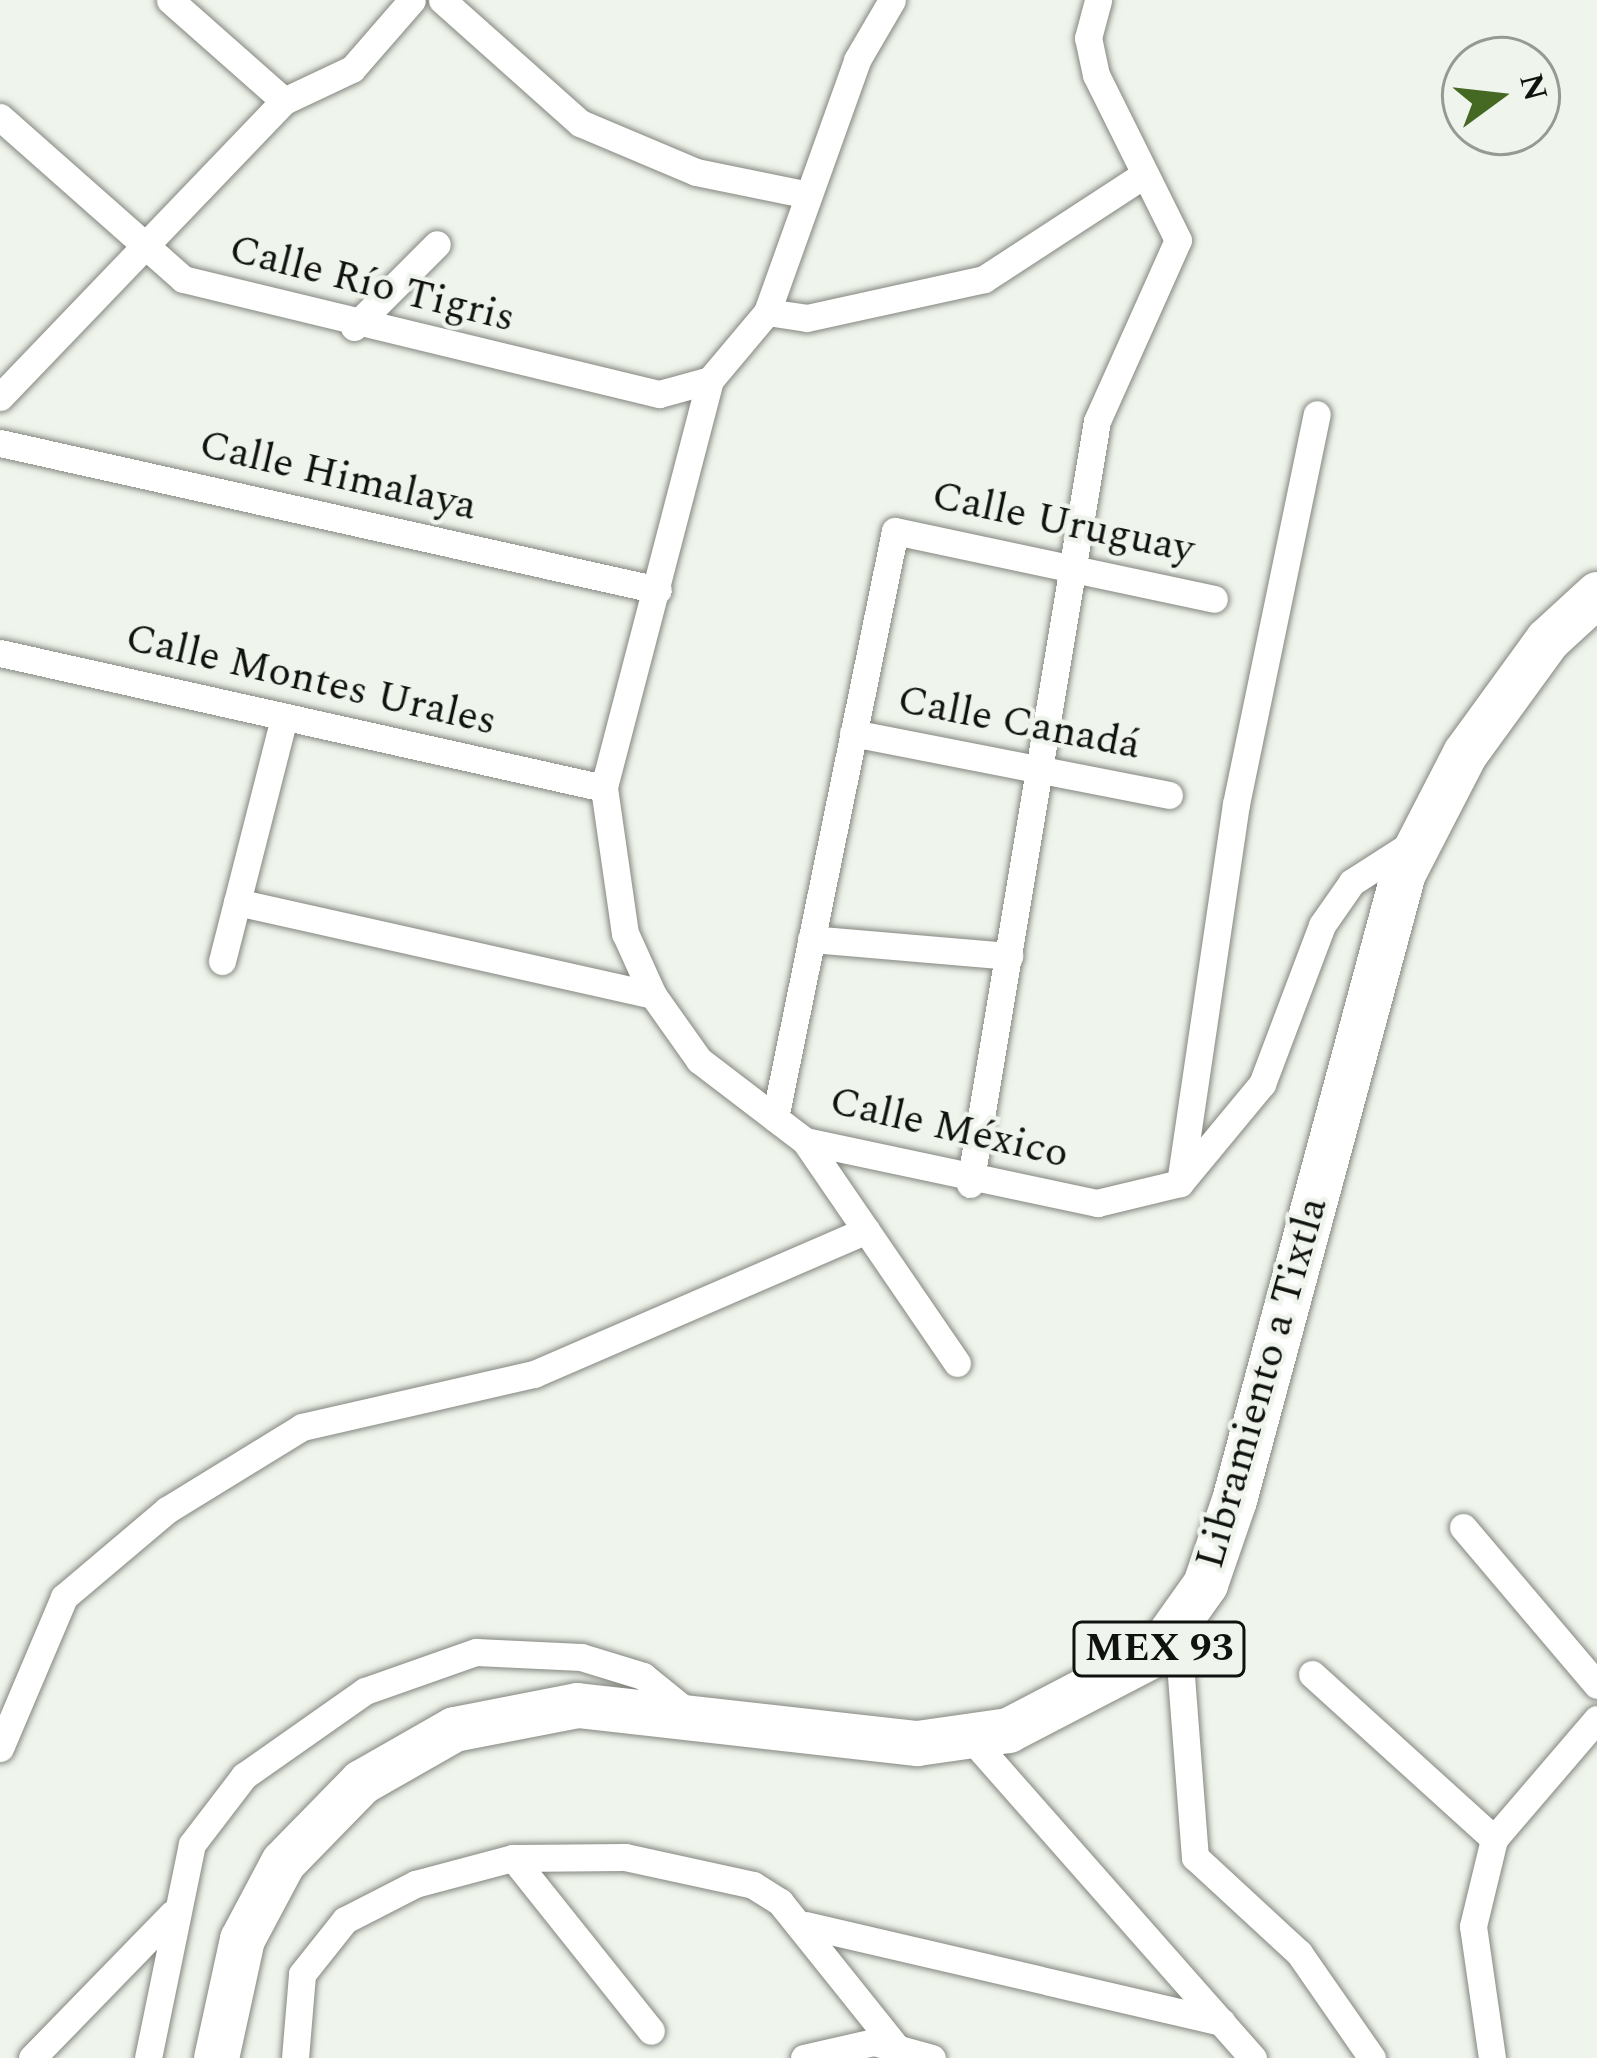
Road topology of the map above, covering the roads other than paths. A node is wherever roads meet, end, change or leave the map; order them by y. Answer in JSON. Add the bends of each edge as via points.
{"nodes":[{"id":1,"x":170,"y":0,"type":"edge"},
{"id":2,"x":412,"y":0,"type":"edge"},
{"id":3,"x":442,"y":0,"type":"edge"},
{"id":4,"x":892,"y":0,"type":"edge"},
{"id":5,"x":1098,"y":0,"type":"edge"},
{"id":6,"x":284,"y":101,"type":"junction"},
{"id":7,"x":0,"y":117,"type":"edge"},
{"id":8,"x":1142,"y":176,"type":"junction"},
{"id":9,"x":804,"y":194,"type":"junction"},
{"id":10,"x":437,"y":244,"type":"dead end"},
{"id":11,"x":145,"y":256,"type":"junction"},
{"id":12,"x":767,"y":312,"type":"junction"},
{"id":13,"x":354,"y":327,"type":"junction"},
{"id":14,"x":710,"y":380,"type":"junction"},
{"id":15,"x":0,"y":397,"type":"edge"},
{"id":16,"x":1317,"y":414,"type":"dead end"},
{"id":17,"x":0,"y":443,"type":"edge"},
{"id":18,"x":1077,"y":565,"type":"junction"},
{"id":19,"x":658,"y":590,"type":"junction"},
{"id":20,"x":1597,"y":594,"type":"edge"},
{"id":21,"x":1214,"y":598,"type":"dead end"},
{"id":22,"x":0,"y":653,"type":"edge"},
{"id":23,"x":284,"y":717,"type":"junction"},
{"id":24,"x":853,"y":733,"type":"junction"},
{"id":25,"x":1041,"y":771,"type":"junction"},
{"id":26,"x":604,"y":788,"type":"junction"},
{"id":27,"x":1169,"y":795,"type":"dead end"},
{"id":28,"x":1421,"y":838,"type":"junction"},
{"id":29,"x":237,"y":902,"type":"junction"},
{"id":30,"x":811,"y":939,"type":"junction"},
{"id":31,"x":1009,"y":956,"type":"junction"},
{"id":32,"x":222,"y":961,"type":"dead end"},
{"id":33,"x":653,"y":995,"type":"junction"},
{"id":34,"x":775,"y":1118,"type":"junction"},
{"id":35,"x":805,"y":1141,"type":"junction"},
{"id":36,"x":1180,"y":1183,"type":"junction"},
{"id":37,"x":970,"y":1184,"type":"junction"},
{"id":38,"x":866,"y":1230,"type":"junction"},
{"id":39,"x":957,"y":1363,"type":"dead end"},
{"id":40,"x":1462,"y":1527,"type":"dead end"},
{"id":41,"x":1177,"y":1624,"type":"junction"},
{"id":42,"x":1312,"y":1674,"type":"dead end"},
{"id":43,"x":1597,"y":1684,"type":"edge"},
{"id":44,"x":685,"y":1710,"type":"junction"},
{"id":45,"x":1597,"y":1719,"type":"edge"},
{"id":46,"x":968,"y":1736,"type":"junction"},
{"id":47,"x":0,"y":1748,"type":"edge"},
{"id":48,"x":1494,"y":1839,"type":"junction"},
{"id":49,"x":513,"y":1858,"type":"junction"},
{"id":50,"x":176,"y":1911,"type":"junction"},
{"id":51,"x":805,"y":1925,"type":"junction"},
{"id":52,"x":1222,"y":2022,"type":"junction"},
{"id":53,"x":651,"y":2031,"type":"dead end"},
{"id":54,"x":902,"y":2053,"type":"edge"},
{"id":55,"x":32,"y":2058,"type":"edge"},
{"id":56,"x":148,"y":2058,"type":"edge"},
{"id":57,"x":216,"y":2058,"type":"edge"},
{"id":58,"x":295,"y":2058,"type":"edge"},
{"id":59,"x":804,"y":2058,"type":"edge"},
{"id":60,"x":932,"y":2058,"type":"edge"},
{"id":61,"x":1253,"y":2058,"type":"edge"},
{"id":62,"x":1372,"y":2058,"type":"edge"},
{"id":63,"x":1492,"y":2058,"type":"edge"}],
"edges":[{"from":1,"to":6,"type":"street"},
{"from":2,"to":6,"type":"street","via":[[352,69]]},
{"from":3,"to":9,"type":"street","via":[[580,123],[696,172]]},
{"from":4,"to":9,"type":"street"},
{"from":5,"to":8,"type":"street","via":[[1088,38],[1096,75]]},
{"from":6,"to":11,"type":"street"},
{"from":7,"to":11,"type":"street","name":"Calle Río Tigris"},
{"from":8,"to":12,"type":"street","via":[[984,279],[807,318]]},
{"from":8,"to":18,"type":"street","via":[[1178,240],[1096,421]]},
{"from":9,"to":12,"type":"street"},
{"from":10,"to":13,"type":"street"},
{"from":11,"to":13,"type":"street","name":"Calle Río Tigris","via":[[234,298]]},
{"from":11,"to":15,"type":"street"},
{"from":12,"to":14,"type":"street"},
{"from":13,"to":14,"type":"street","name":"Calle Río Tigris","via":[[659,394]]},
{"from":14,"to":19,"type":"street"},
{"from":16,"to":36,"type":"street","via":[[1236,803]]},
{"from":17,"to":19,"type":"street","name":"Calle Himalaya"},
{"from":18,"to":21,"type":"street","name":"Calle Uruguay"},
{"from":18,"to":24,"type":"street","name":"Calle Uruguay","via":[[895,531]]},
{"from":18,"to":25,"type":"street"},
{"from":19,"to":26,"type":"street"},
{"from":20,"to":28,"type":"main road","name":"Libramiento a Tixtla","number":"MEX 93","via":[[1547,640],[1465,753]]},
{"from":22,"to":23,"type":"street","name":"Calle Montes Urales"},
{"from":23,"to":26,"type":"street","name":"Calle Montes Urales"},
{"from":23,"to":29,"type":"street"},
{"from":24,"to":25,"type":"street","name":"Calle Canadá"},
{"from":24,"to":30,"type":"street"},
{"from":25,"to":27,"type":"street","name":"Calle Canadá"},
{"from":25,"to":31,"type":"street"},
{"from":26,"to":33,"type":"street","name":"Calle México","via":[[625,933]]},
{"from":28,"to":36,"type":"street","via":[[1342,896],[1262,1084]]},
{"from":28,"to":41,"type":"main road","name":"Libramiento a Tixtla","number":"MEX 93","via":[[1234,1500],[1205,1584]]},
{"from":29,"to":32,"type":"street"},
{"from":29,"to":33,"type":"street"},
{"from":30,"to":31,"type":"street"},
{"from":30,"to":34,"type":"street"},
{"from":31,"to":37,"type":"street"},
{"from":33,"to":34,"type":"street","name":"Calle México","via":[[699,1060]]},
{"from":34,"to":35,"type":"street","name":"Calle México"},
{"from":35,"to":37,"type":"street","name":"Calle México"},
{"from":35,"to":38,"type":"street"},
{"from":36,"to":37,"type":"street","name":"Calle México","via":[[1097,1203]]},
{"from":38,"to":39,"type":"street"},
{"from":38,"to":47,"type":"street","via":[[534,1374],[302,1427],[167,1510],[64,1597]]},
{"from":40,"to":43,"type":"street"},
{"from":41,"to":46,"type":"main road","name":"Libramiento a Tixtla","number":"MEX 93","via":[[1156,1653],[1087,1697]]},
{"from":41,"to":62,"type":"street","via":[[1195,1857],[1299,1953]]},
{"from":42,"to":48,"type":"street"},
{"from":44,"to":46,"type":"main road","name":"Libramiento a Tixtla","number":"MEX 93","via":[[917,1743]]},
{"from":44,"to":50,"type":"street","via":[[643,1676],[581,1657],[476,1652],[365,1691],[244,1776],[192,1844]]},
{"from":44,"to":57,"type":"main road","name":"Libramiento a Tixtla","number":"MEX 93","via":[[577,1706],[454,1729],[361,1782],[284,1862],[242,1939]]},
{"from":45,"to":48,"type":"street"},
{"from":46,"to":52,"type":"street"},
{"from":48,"to":63,"type":"street","via":[[1473,1926]]},
{"from":49,"to":51,"type":"street","via":[[625,1857],[753,1885]]},
{"from":49,"to":53,"type":"street"},
{"from":49,"to":58,"type":"street","via":[[415,1884],[345,1920],[302,1974]]},
{"from":50,"to":55,"type":"street"},
{"from":50,"to":56,"type":"street"},
{"from":51,"to":52,"type":"street"},
{"from":51,"to":54,"type":"street"},
{"from":52,"to":61,"type":"street"},
{"from":54,"to":59,"type":"street"},
{"from":54,"to":60,"type":"street"}]}
